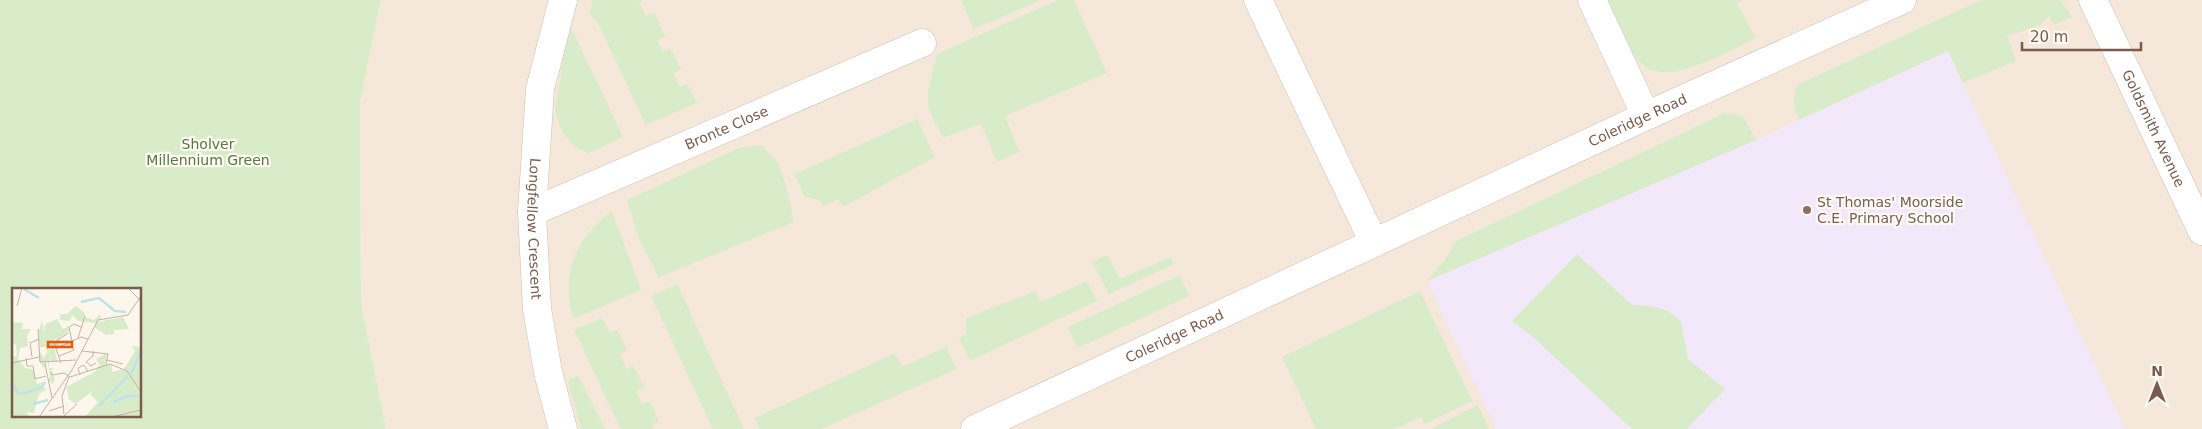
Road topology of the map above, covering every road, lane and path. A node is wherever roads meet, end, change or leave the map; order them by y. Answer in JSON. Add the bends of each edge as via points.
{"nodes":[{"id":1,"x":563,"y":0,"type":"edge"},
{"id":2,"x":1258,"y":0,"type":"edge"},
{"id":3,"x":1592,"y":0,"type":"edge"},
{"id":4,"x":1902,"y":0,"type":"edge"},
{"id":5,"x":2092,"y":0,"type":"edge"},
{"id":6,"x":922,"y":43,"type":"dead end"},
{"id":7,"x":1646,"y":116,"type":"junction"},
{"id":8,"x":532,"y":212,"type":"junction"},
{"id":9,"x":2202,"y":232,"type":"edge"},
{"id":10,"x":1374,"y":243,"type":"junction"},
{"id":11,"x":563,"y":429,"type":"edge"},
{"id":12,"x":975,"y":429,"type":"edge"}],
"edges":[{"from":1,"to":8,"type":"street","name":"Longfellow Crescent","via":[[540,89]]},
{"from":2,"to":10,"type":"street"},
{"from":3,"to":7,"type":"street"},
{"from":4,"to":7,"type":"street","name":"Coleridge Road"},
{"from":5,"to":9,"type":"street","name":"Goldsmith Avenue"},
{"from":6,"to":8,"type":"street","name":"Bronte Close"},
{"from":7,"to":10,"type":"street","name":"Coleridge Road"},
{"from":8,"to":11,"type":"street","name":"Longfellow Crescent","via":[[537,309],[548,372]]},
{"from":10,"to":12,"type":"street","name":"Coleridge Road"}]}
